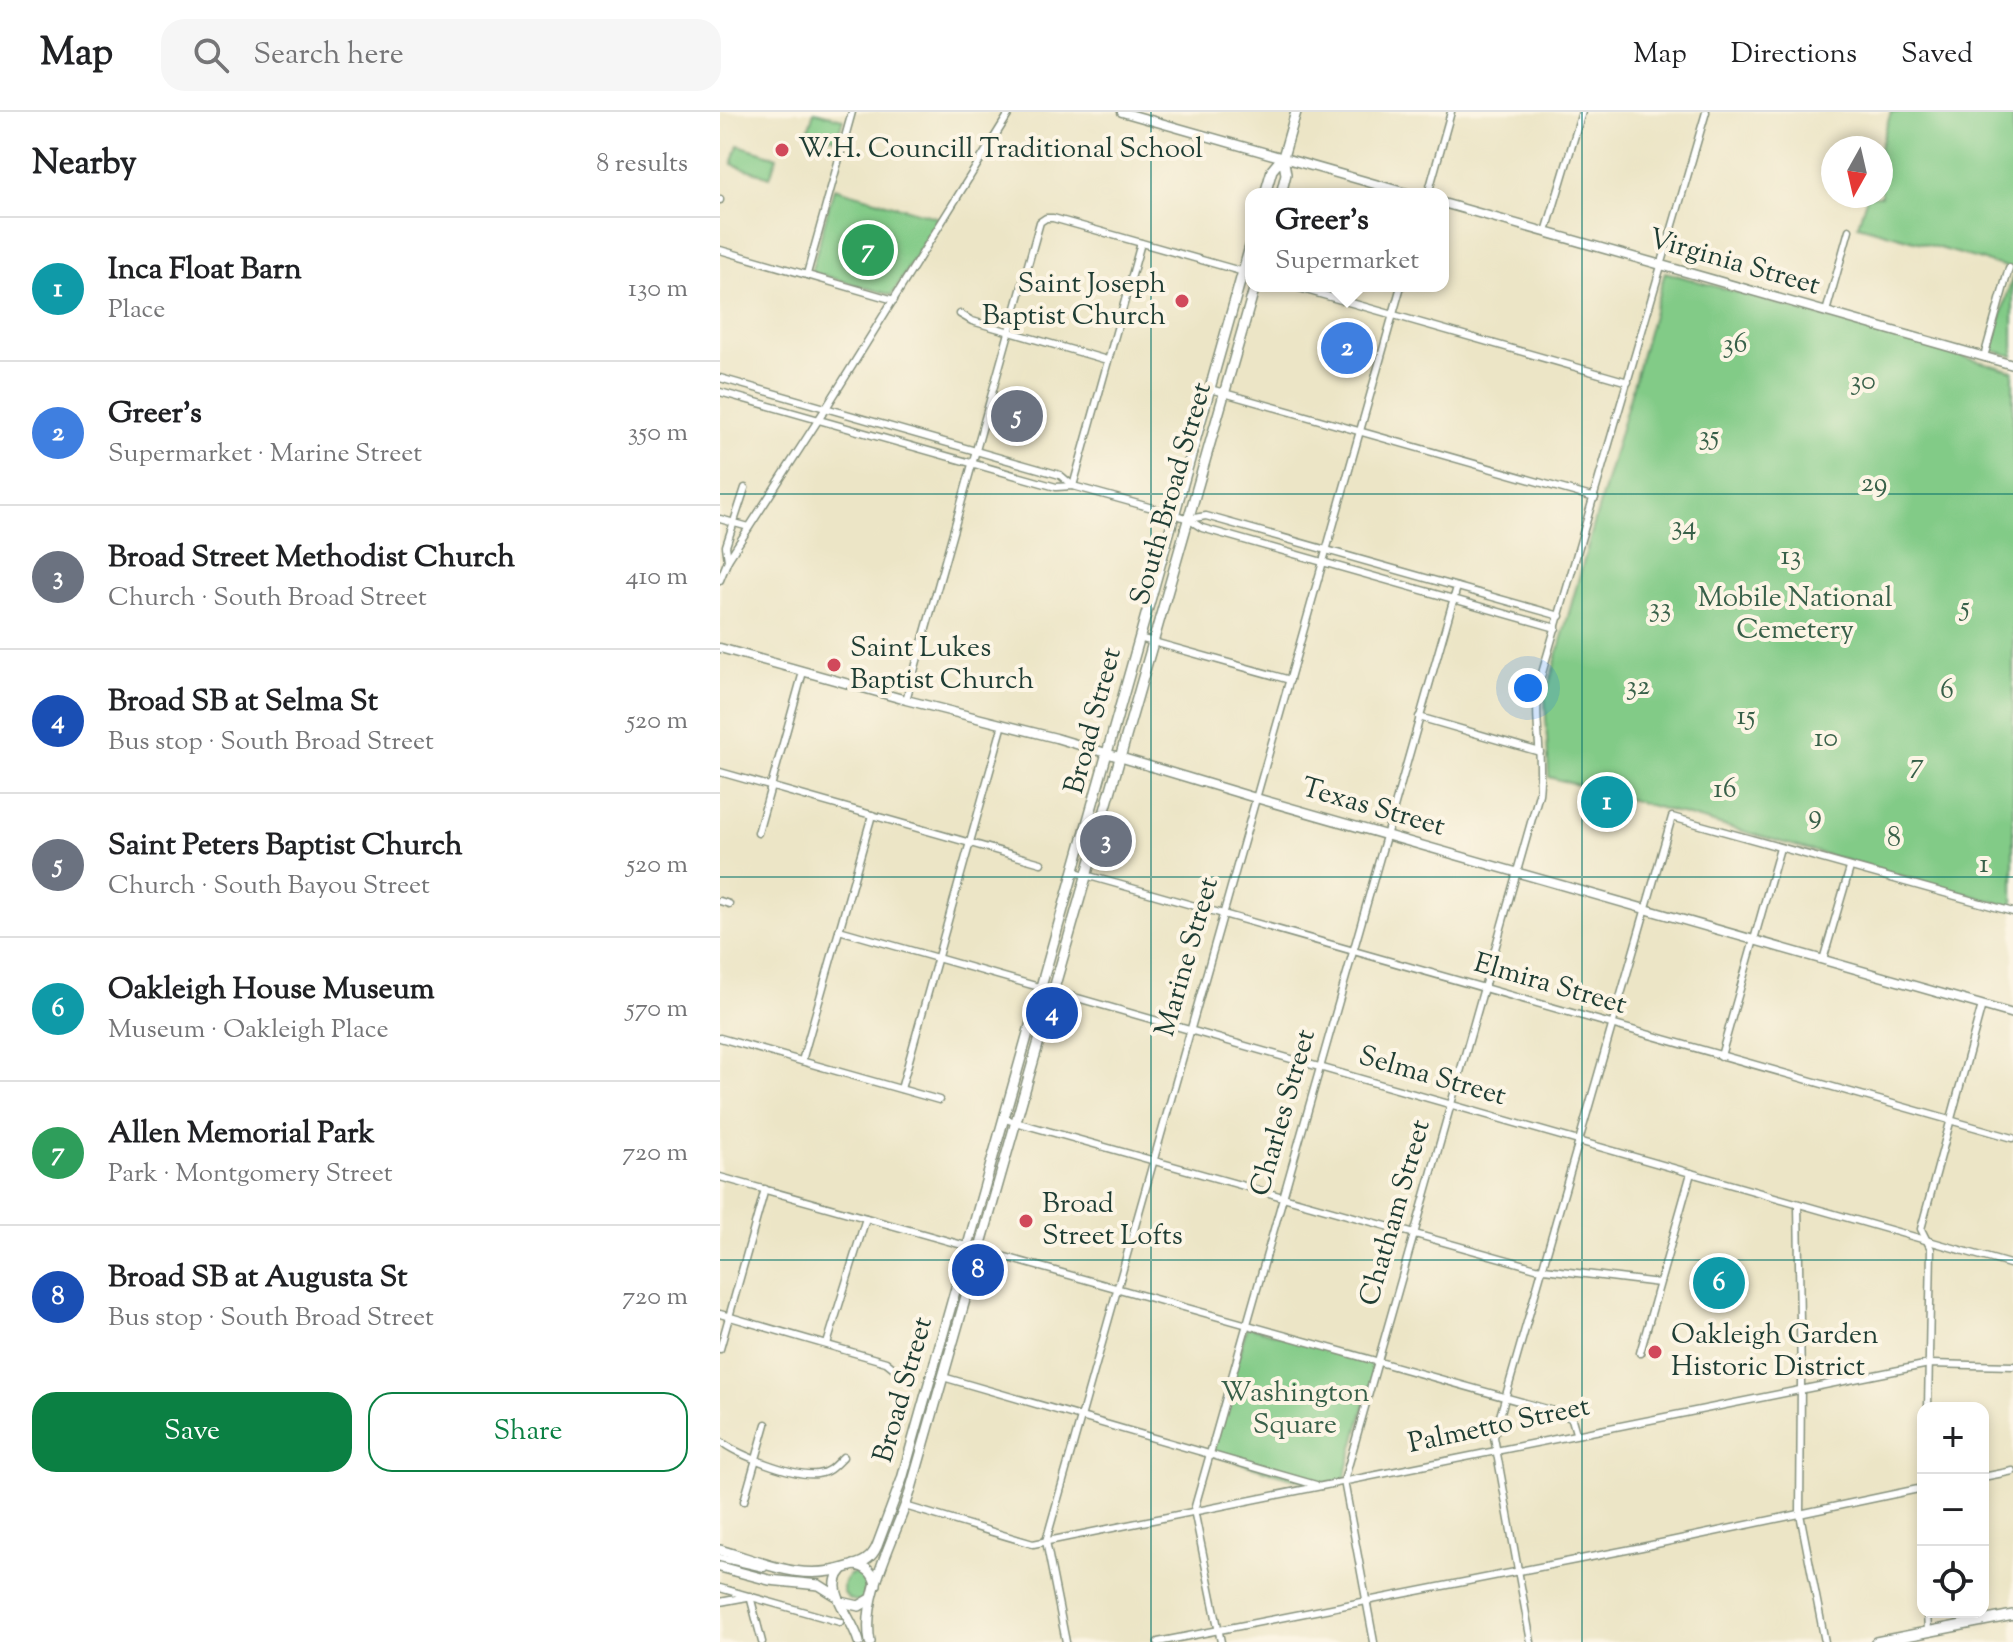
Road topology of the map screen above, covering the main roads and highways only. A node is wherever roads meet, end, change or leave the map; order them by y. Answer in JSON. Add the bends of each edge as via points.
{"nodes":[{"id":1,"x":1296,"y":112,"type":"edge"},
{"id":2,"x":1283,"y":157,"type":"junction"},
{"id":3,"x":1267,"y":188,"type":"edge"},
{"id":4,"x":1282,"y":188,"type":"edge"},
{"id":5,"x":1245,"y":279,"type":"edge"},
{"id":6,"x":1253,"y":292,"type":"edge"},
{"id":7,"x":1113,"y":756,"type":"junction"},
{"id":8,"x":936,"y":1375,"type":"junction"},
{"id":9,"x":720,"y":1550,"type":"edge"},
{"id":10,"x":720,"y":1567,"type":"edge"},
{"id":11,"x":849,"y":1567,"type":"junction"},
{"id":12,"x":874,"y":1592,"type":"junction"},
{"id":13,"x":838,"y":1598,"type":"junction"},
{"id":14,"x":2013,"y":1615,"type":"edge"},
{"id":15,"x":859,"y":1642,"type":"edge"},
{"id":16,"x":870,"y":1642,"type":"edge"},
{"id":17,"x":1876,"y":1642,"type":"edge"}],
"edges":[{"from":1,"to":2,"type":"main road"},
{"from":2,"to":3,"type":"main road"},
{"from":2,"to":4,"type":"main road"},
{"from":5,"to":7,"type":"main road","name":"Broad Street","via":[[1153,587]]},
{"from":6,"to":7,"type":"main road","name":"South Broad Street","via":[[1153,642]]},
{"from":7,"to":8,"type":"main road","name":"Broad Street"},
{"from":8,"to":11,"type":"main road","name":"Broad Street","via":[[875,1552]]},
{"from":8,"to":12,"type":"main road","via":[[905,1506]]},
{"from":9,"to":11,"type":"main road","via":[[776,1569],[816,1574]]},
{"from":10,"to":13,"type":"main road","via":[[822,1586]]},
{"from":11,"to":12,"type":"main road","via":[[870,1572]]},
{"from":11,"to":13,"type":"main road","via":[[836,1580]]},
{"from":12,"to":13,"type":"main road","via":[[859,1606]]},
{"from":12,"to":16,"type":"main road"},
{"from":13,"to":15,"type":"main road"},
{"from":14,"to":17,"type":"main road"}]}
